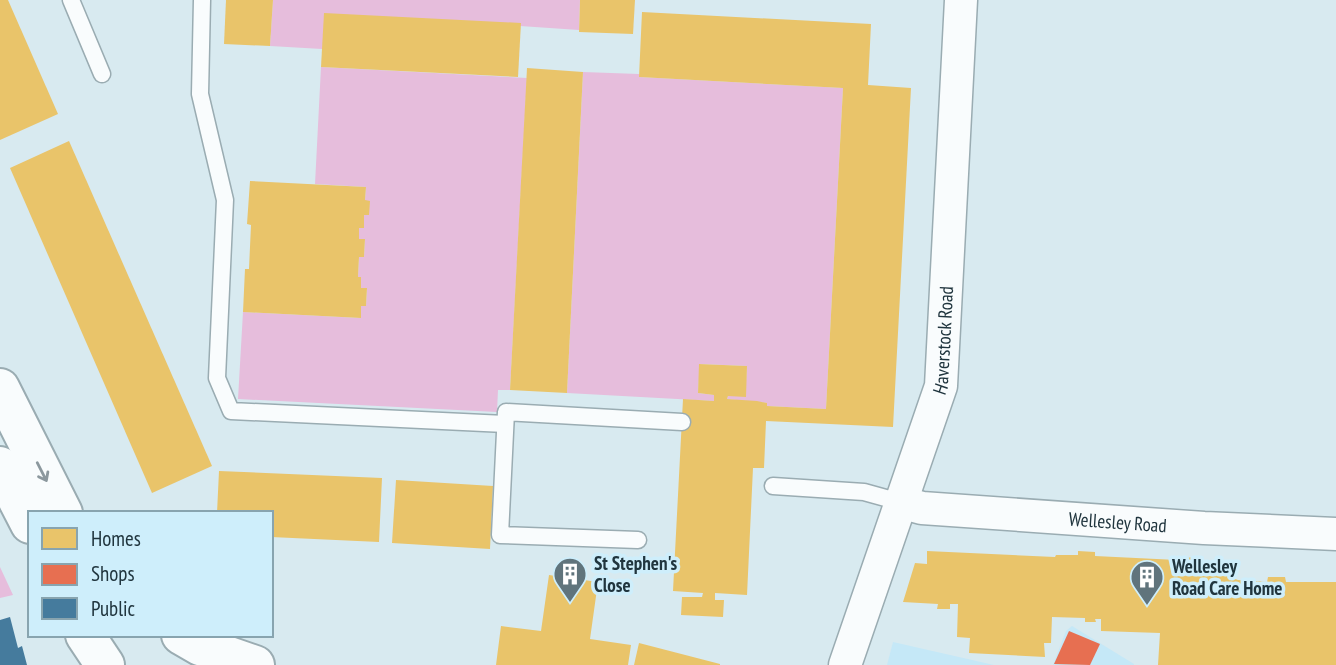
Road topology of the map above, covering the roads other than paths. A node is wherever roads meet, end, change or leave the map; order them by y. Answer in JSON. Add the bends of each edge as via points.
{"nodes":[{"id":1,"x":71,"y":0,"type":"edge"},
{"id":2,"x":202,"y":0,"type":"edge"},
{"id":3,"x":961,"y":0,"type":"edge"},
{"id":4,"x":102,"y":74,"type":"dead end"},
{"id":5,"x":0,"y":388,"type":"edge"},
{"id":6,"x":682,"y":422,"type":"dead end"},
{"id":7,"x":505,"y":424,"type":"junction"},
{"id":8,"x":0,"y":466,"type":"edge"},
{"id":9,"x":773,"y":486,"type":"dead end"},
{"id":10,"x":900,"y":502,"type":"junction"},
{"id":11,"x":62,"y":511,"type":"edge"},
{"id":12,"x":28,"y":520,"type":"edge"},
{"id":13,"x":1336,"y":534,"type":"edge"},
{"id":14,"x":638,"y":540,"type":"dead end"},
{"id":15,"x":86,"y":637,"type":"edge"},
{"id":16,"x":184,"y":637,"type":"edge"},
{"id":17,"x":105,"y":665,"type":"edge"},
{"id":18,"x":255,"y":665,"type":"edge"},
{"id":19,"x":845,"y":665,"type":"edge"}],
"edges":[{"from":1,"to":4,"type":"lane"},
{"from":2,"to":7,"type":"lane","via":[[200,94],[225,200],[217,378],[231,411]]},
{"from":3,"to":10,"type":"street","name":"Haverstock Road","via":[[943,375]]},
{"from":5,"to":11,"type":"main road","one_way":true},
{"from":6,"to":7,"type":"lane","via":[[506,412]]},
{"from":7,"to":14,"type":"lane","via":[[500,535]]},
{"from":8,"to":12,"type":"main road"},
{"from":9,"to":10,"type":"lane","via":[[864,492]]},
{"from":10,"to":13,"type":"street","name":"Wellesley Road","via":[[936,509]]},
{"from":10,"to":19,"type":"street","name":"Haverstock Road"},
{"from":15,"to":17,"type":"main road"},
{"from":16,"to":18,"type":"main road"}]}
